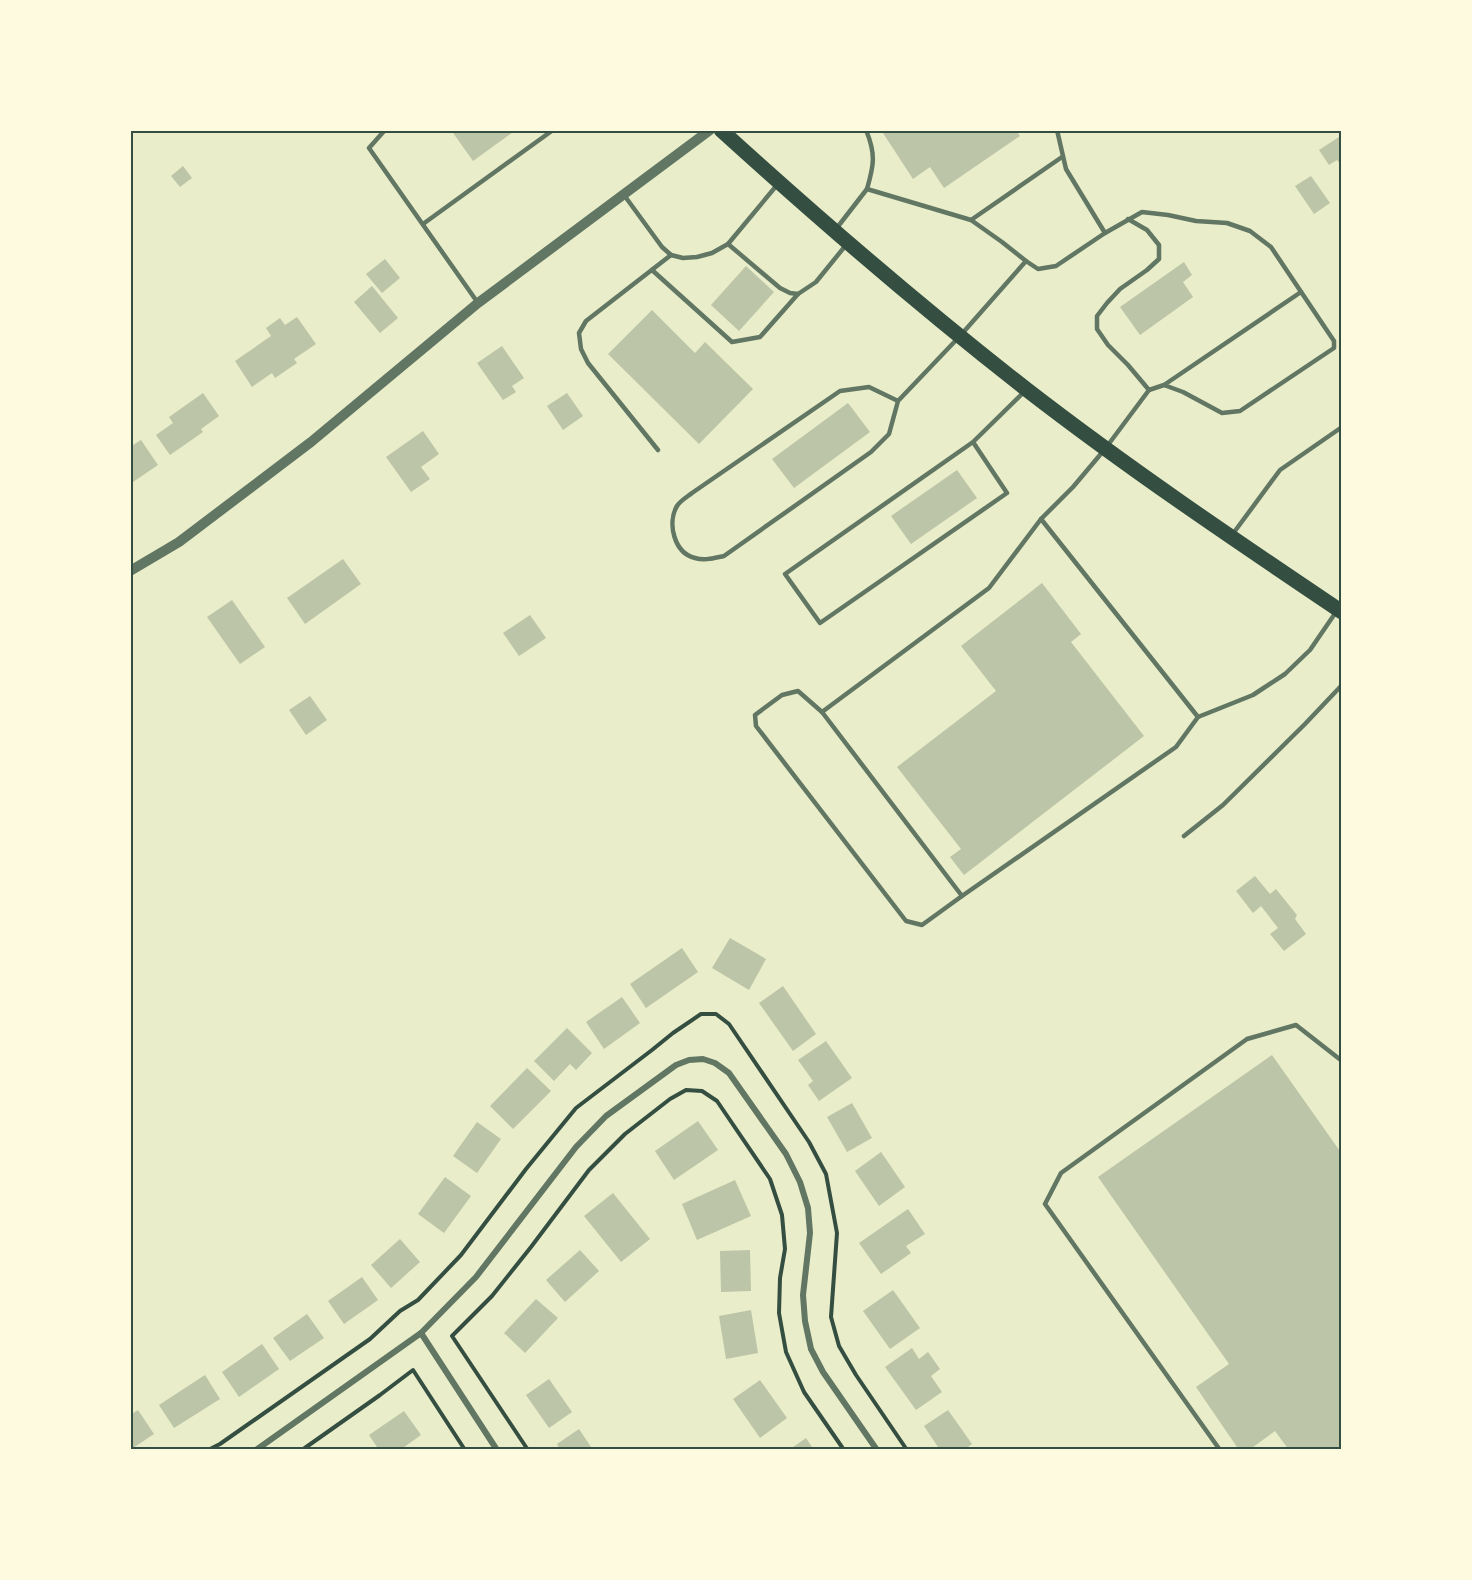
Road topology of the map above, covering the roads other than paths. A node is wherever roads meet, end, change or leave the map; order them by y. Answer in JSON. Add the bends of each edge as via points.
{"nodes":[{"id":1,"x":385,"y":130,"type":"edge"},
{"id":2,"x":553,"y":130,"type":"edge"},
{"id":3,"x":710,"y":130,"type":"edge"},
{"id":4,"x":721,"y":130,"type":"edge"},
{"id":5,"x":866,"y":130,"type":"edge"},
{"id":6,"x":1057,"y":130,"type":"edge"},
{"id":7,"x":1062,"y":157,"type":"junction"},
{"id":8,"x":779,"y":183,"type":"junction"},
{"id":9,"x":867,"y":189,"type":"junction"},
{"id":10,"x":624,"y":195,"type":"junction"},
{"id":11,"x":1128,"y":219,"type":"junction"},
{"id":12,"x":970,"y":220,"type":"junction"},
{"id":13,"x":423,"y":224,"type":"junction"},
{"id":14,"x":834,"y":231,"type":"junction"},
{"id":15,"x":1105,"y":233,"type":"junction"},
{"id":16,"x":848,"y":243,"type":"junction"},
{"id":17,"x":728,"y":244,"type":"junction"},
{"id":18,"x":671,"y":255,"type":"junction"},
{"id":19,"x":1026,"y":261,"type":"junction"},
{"id":20,"x":652,"y":270,"type":"junction"},
{"id":21,"x":1301,"y":292,"type":"junction"},
{"id":22,"x":798,"y":294,"type":"junction"},
{"id":23,"x":478,"y":303,"type":"junction"},
{"id":24,"x":960,"y":336,"type":"junction"},
{"id":25,"x":1164,"y":385,"type":"junction"},
{"id":26,"x":1026,"y":389,"type":"junction"},
{"id":27,"x":1149,"y":390,"type":"junction"},
{"id":28,"x":898,"y":401,"type":"junction"},
{"id":29,"x":1341,"y":427,"type":"edge"},
{"id":30,"x":973,"y":442,"type":"junction"},
{"id":31,"x":1106,"y":449,"type":"junction"},
{"id":32,"x":658,"y":450,"type":"dead end"},
{"id":33,"x":1041,"y":519,"type":"junction"},
{"id":34,"x":1230,"y":537,"type":"junction"},
{"id":35,"x":130,"y":571,"type":"edge"},
{"id":36,"x":1339,"y":611,"type":"edge"},
{"id":37,"x":1341,"y":685,"type":"edge"},
{"id":38,"x":822,"y":712,"type":"junction"},
{"id":39,"x":1198,"y":717,"type":"junction"},
{"id":40,"x":1184,"y":836,"type":"dead end"},
{"id":41,"x":962,"y":896,"type":"junction"},
{"id":42,"x":1341,"y":1061,"type":"edge"},
{"id":43,"x":421,"y":1333,"type":"junction"},
{"id":44,"x":256,"y":1449,"type":"edge"},
{"id":45,"x":497,"y":1449,"type":"edge"},
{"id":46,"x":877,"y":1449,"type":"edge"},
{"id":47,"x":1220,"y":1449,"type":"edge"}],
"edges":[{"from":1,"to":13,"type":"lane","via":[[369,148]]},
{"from":2,"to":13,"type":"lane"},
{"from":3,"to":10,"type":"street"},
{"from":4,"to":8,"type":"main road"},
{"from":5,"to":9,"type":"lane","via":[[874,168]]},
{"from":6,"to":7,"type":"lane"},
{"from":7,"to":12,"type":"lane"},
{"from":7,"to":15,"type":"lane"},
{"from":8,"to":14,"type":"main road"},
{"from":8,"to":17,"type":"lane"},
{"from":9,"to":12,"type":"lane"},
{"from":9,"to":14,"type":"lane"},
{"from":10,"to":18,"type":"lane"},
{"from":10,"to":23,"type":"street"},
{"from":11,"to":15,"type":"lane"},
{"from":11,"to":21,"type":"lane","via":[[1142,212],[1168,214],[1227,223],[1250,231],[1271,248]]},
{"from":11,"to":27,"type":"lane","via":[[1147,230],[1159,245],[1159,259],[1107,303],[1097,316],[1097,329]]},
{"from":12,"to":19,"type":"lane"},
{"from":13,"to":23,"type":"lane"},
{"from":14,"to":16,"type":"main road"},
{"from":15,"to":19,"type":"lane","via":[[1056,266],[1038,269]]},
{"from":16,"to":22,"type":"lane","via":[[816,282]]},
{"from":16,"to":24,"type":"main road"},
{"from":17,"to":18,"type":"lane","via":[[697,257]]},
{"from":17,"to":22,"type":"lane","via":[[780,288]]},
{"from":18,"to":20,"type":"lane"},
{"from":19,"to":24,"type":"lane"},
{"from":20,"to":22,"type":"lane","via":[[732,342],[760,337]]},
{"from":20,"to":32,"type":"lane","via":[[586,321],[579,333],[588,363]]},
{"from":21,"to":25,"type":"lane"},
{"from":21,"to":25,"type":"lane","via":[[1334,341],[1334,348],[1240,411],[1222,413]]},
{"from":23,"to":35,"type":"street","via":[[311,442],[179,542]]},
{"from":24,"to":26,"type":"main road"},
{"from":24,"to":28,"type":"lane"},
{"from":25,"to":27,"type":"lane"},
{"from":26,"to":30,"type":"lane"},
{"from":26,"to":31,"type":"main road"},
{"from":27,"to":31,"type":"lane"},
{"from":28,"to":28,"type":"lane","via":[[869,387],[840,391],[702,487],[678,504],[672,521],[674,536],[683,551],[693,558],[708,560],[724,556],[871,452],[889,434]]},
{"from":29,"to":34,"type":"lane","via":[[1280,470]]},
{"from":30,"to":30,"type":"lane","via":[[785,574],[820,623],[1007,493]]},
{"from":31,"to":33,"type":"lane"},
{"from":31,"to":34,"type":"main road"},
{"from":33,"to":38,"type":"lane","via":[[989,588]]},
{"from":33,"to":39,"type":"lane"},
{"from":34,"to":36,"type":"main road"},
{"from":36,"to":39,"type":"lane","via":[[1310,650],[1285,674],[1252,695]]},
{"from":37,"to":40,"type":"lane","via":[[1223,805]]},
{"from":38,"to":41,"type":"lane"},
{"from":38,"to":41,"type":"lane","via":[[798,691],[782,695],[755,715],[756,726],[906,921],[922,926]]},
{"from":39,"to":41,"type":"lane","via":[[1176,747]]},
{"from":42,"to":47,"type":"lane","via":[[1296,1025],[1247,1039],[1061,1173],[1045,1204]]},
{"from":43,"to":44,"type":"street"},
{"from":43,"to":45,"type":"street"},
{"from":43,"to":46,"type":"street","via":[[476,1277],[576,1147],[606,1116],[676,1065],[703,1059],[729,1072],[786,1154],[800,1182],[810,1233],[804,1295],[811,1349]]}]}
